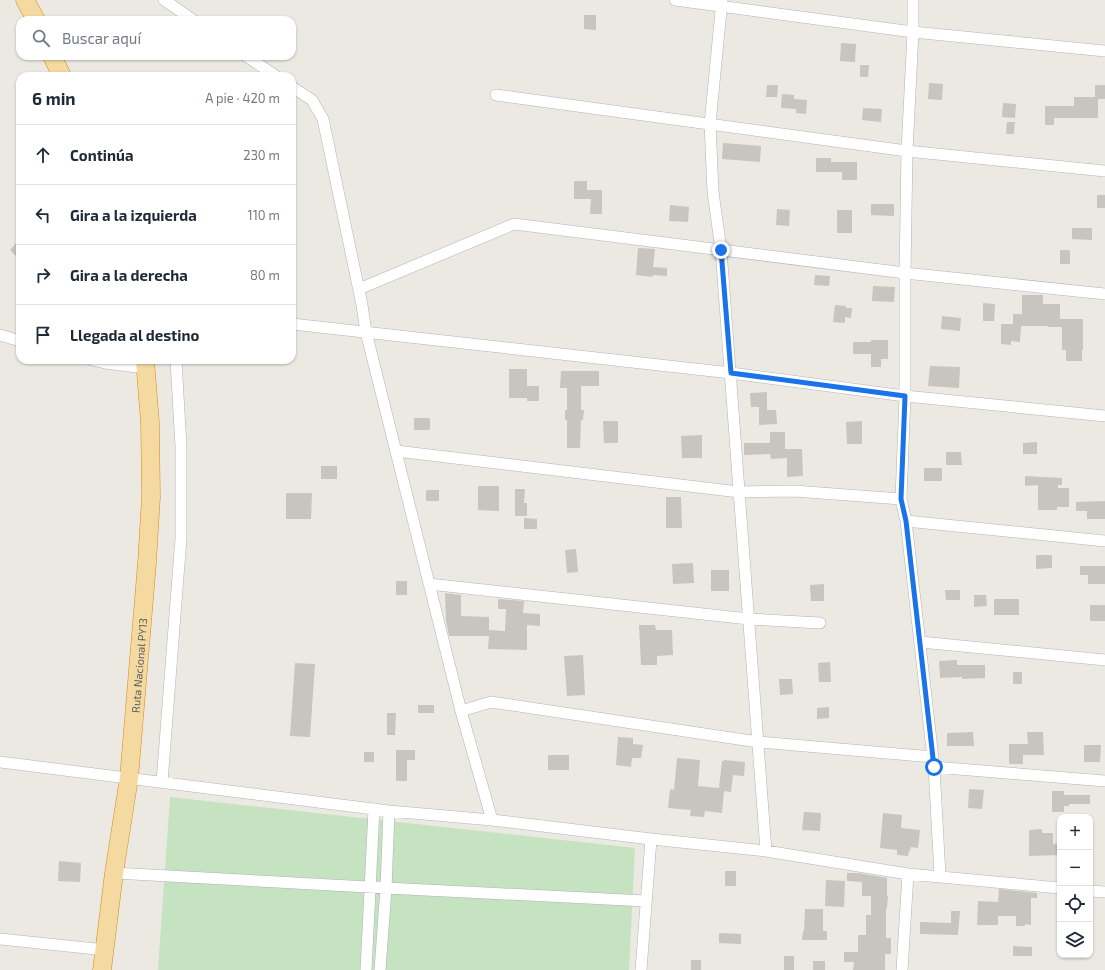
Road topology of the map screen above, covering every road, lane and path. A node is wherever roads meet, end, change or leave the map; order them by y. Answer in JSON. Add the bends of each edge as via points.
{"nodes":[{"id":1,"x":26,"y":0,"type":"edge"},
{"id":2,"x":164,"y":0,"type":"edge"},
{"id":3,"x":674,"y":0,"type":"edge"},
{"id":4,"x":913,"y":0,"type":"edge"},
{"id":5,"x":722,"y":3,"type":"edge"},
{"id":6,"x":34,"y":16,"type":"edge"},
{"id":7,"x":187,"y":16,"type":"edge"},
{"id":8,"x":913,"y":32,"type":"junction"},
{"id":9,"x":1105,"y":51,"type":"edge"},
{"id":10,"x":54,"y":60,"type":"edge"},
{"id":11,"x":252,"y":60,"type":"edge"},
{"id":12,"x":60,"y":72,"type":"edge"},
{"id":13,"x":270,"y":72,"type":"edge"},
{"id":14,"x":296,"y":90,"type":"edge"},
{"id":15,"x":496,"y":95,"type":"dead end"},
{"id":16,"x":710,"y":124,"type":"junction"},
{"id":17,"x":907,"y":151,"type":"junction"},
{"id":18,"x":1105,"y":171,"type":"edge"},
{"id":19,"x":721,"y":250,"type":"junction"},
{"id":20,"x":905,"y":273,"type":"junction"},
{"id":21,"x":359,"y":289,"type":"junction"},
{"id":22,"x":1105,"y":294,"type":"edge"},
{"id":23,"x":296,"y":324,"type":"edge"},
{"id":24,"x":366,"y":332,"type":"junction"},
{"id":25,"x":0,"y":335,"type":"edge"},
{"id":26,"x":16,"y":340,"type":"edge"},
{"id":27,"x":145,"y":364,"type":"edge"},
{"id":28,"x":176,"y":364,"type":"edge"},
{"id":29,"x":731,"y":373,"type":"junction"},
{"id":30,"x":905,"y":396,"type":"junction"},
{"id":31,"x":1105,"y":416,"type":"edge"},
{"id":32,"x":396,"y":451,"type":"junction"},
{"id":33,"x":739,"y":492,"type":"junction"},
{"id":34,"x":901,"y":499,"type":"junction"},
{"id":35,"x":906,"y":521,"type":"junction"},
{"id":36,"x":1105,"y":541,"type":"edge"},
{"id":37,"x":429,"y":584,"type":"junction"},
{"id":38,"x":749,"y":619,"type":"junction"},
{"id":39,"x":820,"y":623,"type":"dead end"},
{"id":40,"x":920,"y":642,"type":"junction"},
{"id":41,"x":1105,"y":660,"type":"edge"},
{"id":42,"x":461,"y":711,"type":"junction"},
{"id":43,"x":758,"y":742,"type":"junction"},
{"id":44,"x":0,"y":762,"type":"edge"},
{"id":45,"x":934,"y":762,"type":"junction"},
{"id":46,"x":128,"y":778,"type":"junction"},
{"id":47,"x":1105,"y":781,"type":"edge"},
{"id":48,"x":162,"y":782,"type":"junction"},
{"id":49,"x":374,"y":809,"type":"junction"},
{"id":50,"x":389,"y":811,"type":"junction"},
{"id":51,"x":492,"y":820,"type":"junction"},
{"id":52,"x":651,"y":839,"type":"junction"},
{"id":53,"x":766,"y":851,"type":"junction"},
{"id":54,"x":114,"y":873,"type":"junction"},
{"id":55,"x":908,"y":874,"type":"junction"},
{"id":56,"x":940,"y":876,"type":"junction"},
{"id":57,"x":370,"y":887,"type":"junction"},
{"id":58,"x":386,"y":888,"type":"junction"},
{"id":59,"x":1057,"y":888,"type":"edge"},
{"id":60,"x":1093,"y":891,"type":"edge"},
{"id":61,"x":1105,"y":892,"type":"edge"},
{"id":62,"x":646,"y":901,"type":"junction"},
{"id":63,"x":0,"y":939,"type":"edge"},
{"id":64,"x":106,"y":950,"type":"junction"},
{"id":65,"x":102,"y":970,"type":"edge"},
{"id":66,"x":366,"y":970,"type":"edge"},
{"id":67,"x":380,"y":970,"type":"edge"},
{"id":68,"x":641,"y":970,"type":"edge"},
{"id":69,"x":902,"y":970,"type":"edge"}],
"edges":[{"from":1,"to":6,"type":"highway"},
{"from":2,"to":7,"type":"street"},
{"from":3,"to":5,"type":"street"},
{"from":4,"to":8,"type":"street"},
{"from":5,"to":8,"type":"street"},
{"from":5,"to":16,"type":"street"},
{"from":8,"to":9,"type":"street"},
{"from":8,"to":17,"type":"street"},
{"from":10,"to":12,"type":"highway"},
{"from":11,"to":13,"type":"street"},
{"from":14,"to":21,"type":"street","via":[[312,100],[323,119]]},
{"from":15,"to":16,"type":"street"},
{"from":16,"to":17,"type":"street"},
{"from":16,"to":19,"type":"street","via":[[713,192]]},
{"from":17,"to":18,"type":"street"},
{"from":17,"to":20,"type":"street"},
{"from":19,"to":20,"type":"street"},
{"from":19,"to":21,"type":"street","via":[[514,224]]},
{"from":19,"to":29,"type":"street"},
{"from":20,"to":22,"type":"street"},
{"from":20,"to":30,"type":"street"},
{"from":21,"to":24,"type":"street"},
{"from":23,"to":24,"type":"street"},
{"from":24,"to":29,"type":"street"},
{"from":24,"to":32,"type":"street"},
{"from":25,"to":26,"type":"street"},
{"from":27,"to":46,"type":"highway","name":"Ruta Nacional PY13","via":[[150,423],[151,497]]},
{"from":28,"to":48,"type":"street","via":[[181,447],[181,538]]},
{"from":29,"to":30,"type":"street"},
{"from":29,"to":33,"type":"street"},
{"from":30,"to":31,"type":"street"},
{"from":30,"to":34,"type":"street"},
{"from":32,"to":33,"type":"street"},
{"from":32,"to":37,"type":"street"},
{"from":33,"to":34,"type":"street","via":[[794,491]]},
{"from":33,"to":38,"type":"street"},
{"from":34,"to":35,"type":"street"},
{"from":35,"to":36,"type":"street"},
{"from":35,"to":40,"type":"street"},
{"from":37,"to":38,"type":"street"},
{"from":37,"to":42,"type":"street"},
{"from":38,"to":39,"type":"street"},
{"from":38,"to":43,"type":"street"},
{"from":40,"to":41,"type":"street"},
{"from":40,"to":45,"type":"street"},
{"from":42,"to":43,"type":"street","via":[[491,702]]},
{"from":42,"to":51,"type":"street"},
{"from":43,"to":45,"type":"street"},
{"from":43,"to":53,"type":"street"},
{"from":44,"to":46,"type":"street"},
{"from":45,"to":47,"type":"street"},
{"from":45,"to":56,"type":"street"},
{"from":46,"to":48,"type":"street"},
{"from":46,"to":54,"type":"highway","name":"Ruta Nacional PY13"},
{"from":48,"to":49,"type":"street"},
{"from":49,"to":50,"type":"street"},
{"from":49,"to":57,"type":"street"},
{"from":50,"to":51,"type":"street"},
{"from":50,"to":58,"type":"street"},
{"from":51,"to":52,"type":"street"},
{"from":52,"to":53,"type":"street"},
{"from":52,"to":62,"type":"street"},
{"from":53,"to":55,"type":"street"},
{"from":54,"to":57,"type":"street"},
{"from":54,"to":64,"type":"highway","name":"Ruta Nacional PY13"},
{"from":55,"to":56,"type":"street"},
{"from":55,"to":69,"type":"street"},
{"from":56,"to":59,"type":"street"},
{"from":57,"to":58,"type":"street"},
{"from":57,"to":66,"type":"street"},
{"from":58,"to":62,"type":"street"},
{"from":58,"to":67,"type":"street"},
{"from":60,"to":61,"type":"street"},
{"from":62,"to":68,"type":"street"},
{"from":63,"to":64,"type":"street"},
{"from":64,"to":65,"type":"highway","name":"Ruta Nacional PY13"}]}
